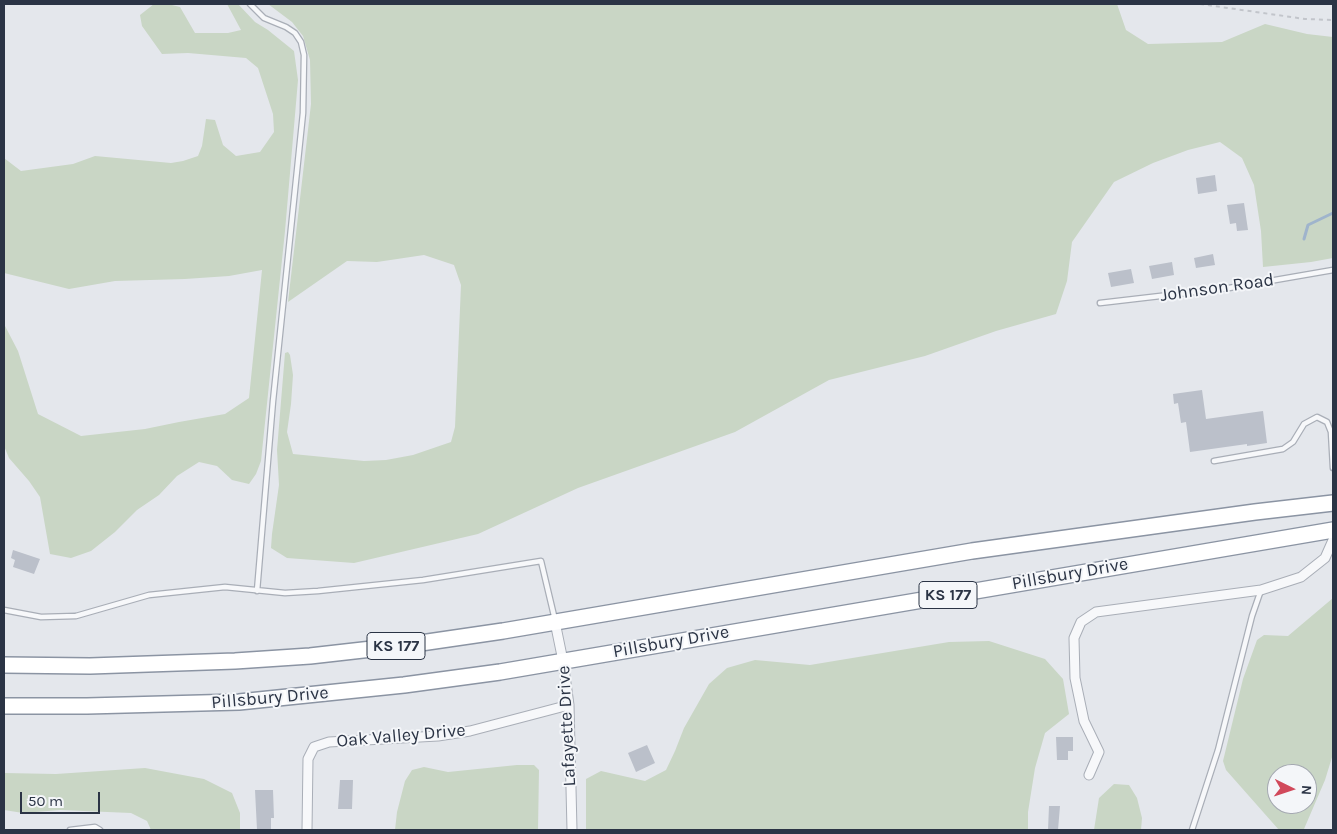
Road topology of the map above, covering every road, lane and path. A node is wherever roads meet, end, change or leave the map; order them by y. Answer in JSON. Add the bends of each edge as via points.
{"nodes":[{"id":1,"x":250,"y":4,"type":"edge"},
{"id":2,"x":1200,"y":4,"type":"edge"},
{"id":3,"x":1333,"y":20,"type":"edge"},
{"id":4,"x":1333,"y":270,"type":"edge"},
{"id":5,"x":1100,"y":303,"type":"dead end"},
{"id":6,"x":1214,"y":461,"type":"dead end"},
{"id":7,"x":1333,"y":468,"type":"edge"},
{"id":8,"x":1333,"y":503,"type":"edge"},
{"id":9,"x":1333,"y":530,"type":"edge"},
{"id":10,"x":1333,"y":540,"type":"edge"},
{"id":11,"x":1261,"y":590,"type":"junction"},
{"id":12,"x":257,"y":591,"type":"junction"},
{"id":13,"x":4,"y":610,"type":"edge"},
{"id":14,"x":556,"y":622,"type":"junction"},
{"id":15,"x":563,"y":661,"type":"junction"},
{"id":16,"x":4,"y":665,"type":"edge"},
{"id":17,"x":569,"y":705,"type":"junction"},
{"id":18,"x":4,"y":706,"type":"edge"},
{"id":19,"x":1089,"y":775,"type":"dead end"},
{"id":20,"x":70,"y":830,"type":"edge"},
{"id":21,"x":100,"y":830,"type":"edge"},
{"id":22,"x":307,"y":830,"type":"edge"},
{"id":23,"x":572,"y":830,"type":"edge"},
{"id":24,"x":1192,"y":830,"type":"edge"}],
"edges":[{"from":1,"to":12,"type":"lane","via":[[264,18],[295,33],[304,55],[303,112]]},
{"from":2,"to":3,"type":"path"},
{"from":4,"to":5,"type":"lane","name":"Johnson Road","via":[[1229,288]]},
{"from":6,"to":7,"type":"lane","via":[[1283,449],[1293,442],[1304,424],[1317,417],[1327,422],[1331,432]]},
{"from":8,"to":14,"type":"highway","name":"Pillsbury Drive","number":"KS 177","via":[[972,551]]},
{"from":9,"to":15,"type":"highway","name":"Pillsbury Drive","number":"KS 177"},
{"from":10,"to":11,"type":"street","via":[[1325,558],[1301,577]]},
{"from":11,"to":19,"type":"street","via":[[1096,612],[1081,622],[1074,638],[1075,678],[1084,721],[1099,752]]},
{"from":11,"to":24,"type":"lane","via":[[1218,750]]},
{"from":12,"to":13,"type":"lane","via":[[225,587],[149,595],[76,616],[41,617]]},
{"from":12,"to":14,"type":"lane","via":[[318,591],[423,580],[541,561]]},
{"from":14,"to":15,"type":"street","name":"Lafayette Drive"},
{"from":14,"to":16,"type":"highway","name":"Pillsbury Drive","number":"KS 177","via":[[406,645],[300,656],[174,664]]},
{"from":15,"to":17,"type":"street","name":"Lafayette Drive"},
{"from":15,"to":18,"type":"highway","name":"Pillsbury Drive","number":"KS 177","via":[[404,686],[239,702]]},
{"from":17,"to":22,"type":"street","name":"Oak Valley Drive","via":[[470,731],[330,742],[314,747],[308,759]]},
{"from":17,"to":23,"type":"street","name":"Lafayette Drive"},
{"from":20,"to":21,"type":"lane"}]}
